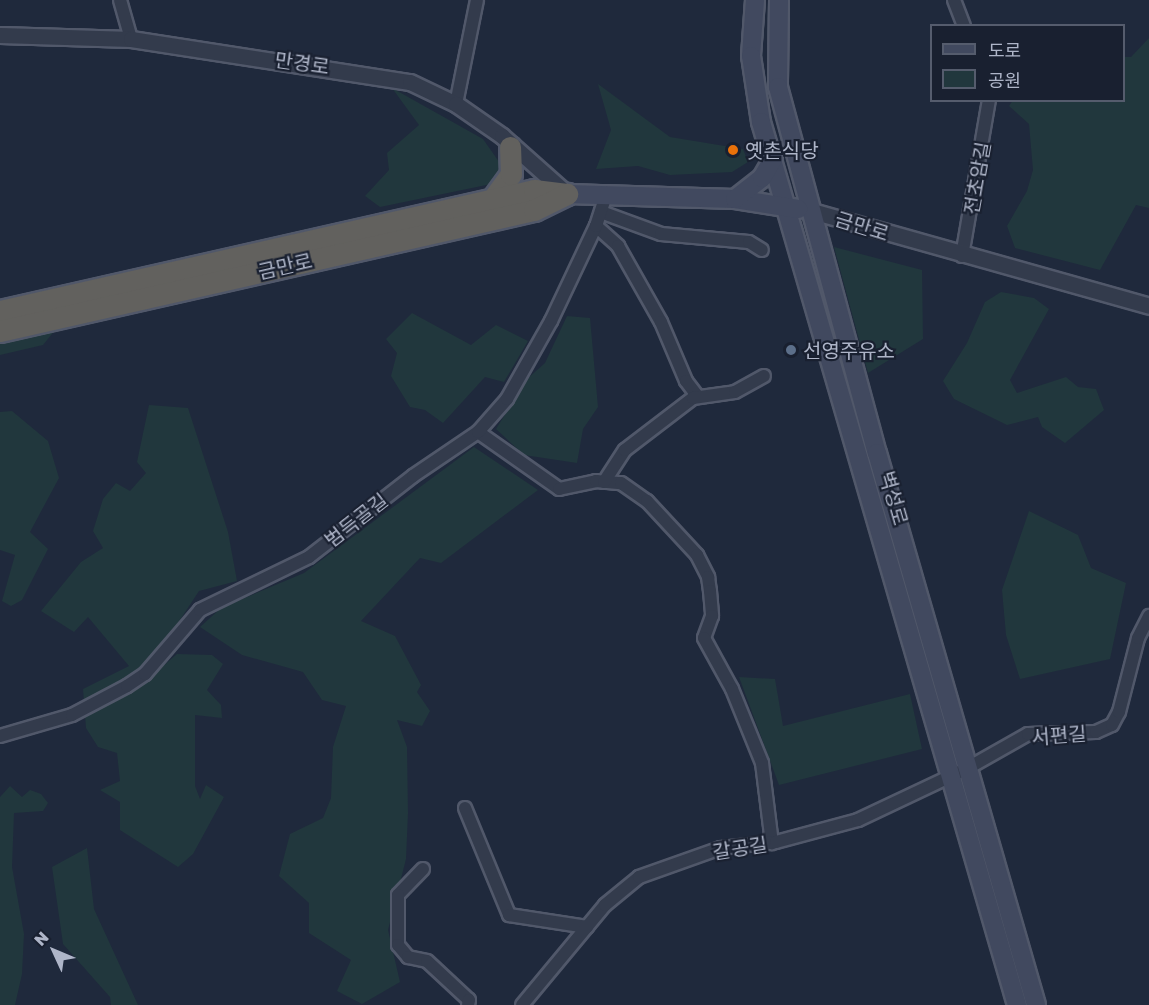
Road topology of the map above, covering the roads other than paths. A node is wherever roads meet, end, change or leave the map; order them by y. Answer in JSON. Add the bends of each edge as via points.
{"nodes":[{"id":1,"x":120,"y":0,"type":"edge"},
{"id":2,"x":477,"y":0,"type":"edge"},
{"id":3,"x":755,"y":0,"type":"edge"},
{"id":4,"x":779,"y":0,"type":"edge"},
{"id":5,"x":954,"y":0,"type":"edge"},
{"id":6,"x":963,"y":24,"type":"edge"},
{"id":7,"x":0,"y":35,"type":"edge"},
{"id":8,"x":131,"y":39,"type":"junction"},
{"id":9,"x":989,"y":102,"type":"edge"},
{"id":10,"x":456,"y":104,"type":"junction"},
{"id":11,"x":510,"y":147,"type":"junction"},
{"id":12,"x":772,"y":159,"type":"junction"},
{"id":13,"x":608,"y":193,"type":"junction"},
{"id":14,"x":567,"y":194,"type":"junction"},
{"id":15,"x":735,"y":199,"type":"junction"},
{"id":16,"x":492,"y":200,"type":"junction"},
{"id":17,"x":787,"y":207,"type":"junction"},
{"id":18,"x":601,"y":212,"type":"junction"},
{"id":19,"x":812,"y":212,"type":"junction"},
{"id":20,"x":596,"y":226,"type":"junction"},
{"id":21,"x":762,"y":250,"type":"dead end"},
{"id":22,"x":962,"y":256,"type":"junction"},
{"id":23,"x":1149,"y":306,"type":"edge"},
{"id":24,"x":0,"y":310,"type":"edge"},
{"id":25,"x":0,"y":331,"type":"edge"},
{"id":26,"x":764,"y":376,"type":"dead end"},
{"id":27,"x":698,"y":397,"type":"junction"},
{"id":28,"x":478,"y":432,"type":"junction"},
{"id":29,"x":604,"y":482,"type":"junction"},
{"id":30,"x":1149,"y":616,"type":"edge"},
{"id":31,"x":0,"y":736,"type":"edge"},
{"id":32,"x":960,"y":772,"type":"junction"},
{"id":33,"x":465,"y":808,"type":"dead end"},
{"id":34,"x":772,"y":843,"type":"junction"},
{"id":35,"x":423,"y":869,"type":"dead end"},
{"id":36,"x":587,"y":927,"type":"junction"},
{"id":37,"x":468,"y":1005,"type":"edge"},
{"id":38,"x":522,"y":1005,"type":"edge"},
{"id":39,"x":1017,"y":1005,"type":"edge"},
{"id":40,"x":1036,"y":1005,"type":"edge"}],
"edges":[{"from":1,"to":8,"type":"street"},
{"from":2,"to":10,"type":"street"},
{"from":3,"to":12,"type":"main road","name":"벽성로","via":[[751,56],[761,122]]},
{"from":4,"to":19,"type":"main road","name":"벽성로","via":[[778,87]]},
{"from":5,"to":6,"type":"street"},
{"from":7,"to":8,"type":"street","name":"만경로"},
{"from":8,"to":10,"type":"street","name":"만경로","via":[[410,82]]},
{"from":9,"to":22,"type":"street","name":"전초암길"},
{"from":10,"to":11,"type":"street","name":"만경로","via":[[502,136]]},
{"from":11,"to":14,"type":"street","name":"만경로"},
{"from":11,"to":16,"type":"highway","via":[[511,174]]},
{"from":12,"to":15,"type":"main road","via":[[762,178]]},
{"from":12,"to":17,"type":"main road","name":"벽성로"},
{"from":13,"to":14,"type":"main road","name":"금만로"},
{"from":13,"to":15,"type":"main road","name":"금만로"},
{"from":13,"to":18,"type":"street","name":"범득골길"},
{"from":14,"to":16,"type":"highway","name":"금만로","via":[[534,190]]},
{"from":14,"to":25,"type":"highway","name":"금만로","via":[[534,210]]},
{"from":15,"to":17,"type":"main road","name":"금만로"},
{"from":16,"to":24,"type":"highway","name":"금만로"},
{"from":17,"to":19,"type":"main road","name":"금만로"},
{"from":17,"to":32,"type":"main road","name":"벽성로"},
{"from":18,"to":20,"type":"street","name":"범득골길"},
{"from":18,"to":21,"type":"street","via":[[661,234],[749,242]]},
{"from":19,"to":22,"type":"street","name":"금만로"},
{"from":19,"to":32,"type":"main road","name":"벽성로"},
{"from":20,"to":27,"type":"street","via":[[618,246],[661,322],[686,381]]},
{"from":20,"to":28,"type":"street","name":"범득골길","via":[[551,321],[507,399]]},
{"from":22,"to":23,"type":"street","name":"금만로"},
{"from":26,"to":27,"type":"street","via":[[735,392]]},
{"from":27,"to":29,"type":"street","via":[[625,450]]},
{"from":28,"to":29,"type":"street","via":[[559,489]]},
{"from":28,"to":31,"type":"street","name":"범득골길","via":[[413,476],[309,557],[200,610],[145,674],[128,686],[72,715]]},
{"from":29,"to":34,"type":"street","via":[[621,483],[647,501],[687,540],[708,577],[712,616],[705,638],[732,689],[762,763]]},
{"from":30,"to":32,"type":"street","name":"서편길","via":[[1138,638],[1119,712],[1112,724],[1096,732],[1028,734]]},
{"from":32,"to":34,"type":"street","name":"갈공길","via":[[858,820]]},
{"from":32,"to":39,"type":"main road","name":"벽성로"},
{"from":32,"to":40,"type":"main road","name":"벽성로"},
{"from":33,"to":36,"type":"street","via":[[509,915]]},
{"from":34,"to":36,"type":"street","name":"갈공길","via":[[721,848],[639,877],[605,905]]},
{"from":35,"to":37,"type":"street","via":[[398,895],[398,945],[408,957],[427,961],[469,1000]]},
{"from":36,"to":38,"type":"street","name":"갈공길"}]}
